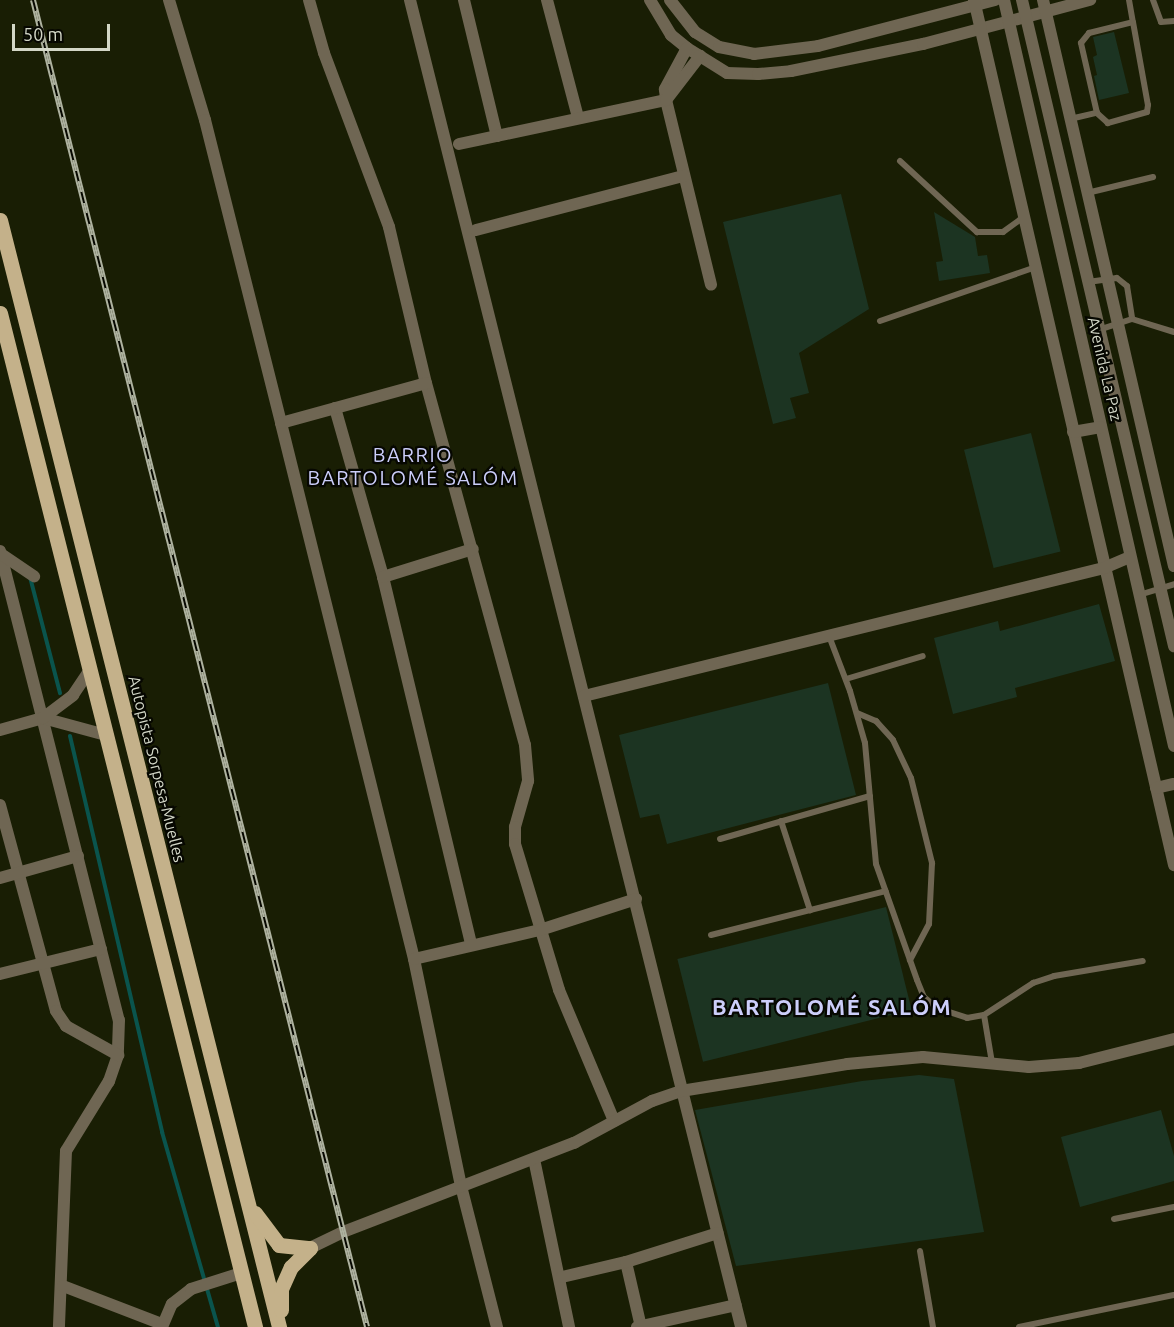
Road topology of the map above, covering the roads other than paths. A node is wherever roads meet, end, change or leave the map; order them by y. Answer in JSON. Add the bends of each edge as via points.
{"nodes":[{"id":1,"x":169,"y":0,"type":"edge"},
{"id":2,"x":309,"y":0,"type":"edge"},
{"id":3,"x":410,"y":0,"type":"edge"},
{"id":4,"x":464,"y":0,"type":"edge"},
{"id":5,"x":547,"y":0,"type":"edge"},
{"id":6,"x":650,"y":0,"type":"edge"},
{"id":7,"x":670,"y":0,"type":"edge"},
{"id":8,"x":995,"y":0,"type":"edge"},
{"id":9,"x":1004,"y":0,"type":"edge"},
{"id":10,"x":1022,"y":0,"type":"edge"},
{"id":11,"x":1090,"y":0,"type":"edge"},
{"id":12,"x":1129,"y":0,"type":"edge"},
{"id":13,"x":1153,"y":0,"type":"edge"},
{"id":14,"x":975,"y":3,"type":"edge"},
{"id":15,"x":1044,"y":6,"type":"edge"},
{"id":16,"x":1026,"y":16,"type":"junction"},
{"id":17,"x":1008,"y":21,"type":"junction"},
{"id":18,"x":1174,"y":21,"type":"edge"},
{"id":19,"x":1133,"y":22,"type":"junction"},
{"id":20,"x":981,"y":28,"type":"junction"},
{"id":21,"x":687,"y":48,"type":"junction"},
{"id":22,"x":700,"y":56,"type":"junction"},
{"id":23,"x":666,"y":100,"type":"junction"},
{"id":24,"x":1097,"y":113,"type":"junction"},
{"id":25,"x":578,"y":117,"type":"junction"},
{"id":26,"x":1070,"y":119,"type":"junction"},
{"id":27,"x":497,"y":136,"type":"junction"},
{"id":28,"x":459,"y":144,"type":"dead end"},
{"id":29,"x":900,"y":161,"type":"dead end"},
{"id":30,"x":684,"y":177,"type":"junction"},
{"id":31,"x":1153,"y":177,"type":"dead end"},
{"id":32,"x":1087,"y":193,"type":"junction"},
{"id":33,"x":1024,"y":217,"type":"junction"},
{"id":34,"x":0,"y":220,"type":"edge"},
{"id":35,"x":476,"y":230,"type":"dead end"},
{"id":36,"x":1036,"y":267,"type":"junction"},
{"id":37,"x":1106,"y":279,"type":"junction"},
{"id":38,"x":1087,"y":282,"type":"junction"},
{"id":39,"x":711,"y":285,"type":"dead end"},
{"id":40,"x":0,"y":313,"type":"edge"},
{"id":41,"x":1132,"y":319,"type":"junction"},
{"id":42,"x":880,"y":321,"type":"dead end"},
{"id":43,"x":1118,"y":326,"type":"junction"},
{"id":44,"x":1099,"y":330,"type":"junction"},
{"id":45,"x":1174,"y":332,"type":"edge"},
{"id":46,"x":426,"y":383,"type":"junction"},
{"id":47,"x":335,"y":408,"type":"junction"},
{"id":48,"x":281,"y":423,"type":"junction"},
{"id":49,"x":1101,"y":427,"type":"junction"},
{"id":50,"x":1073,"y":432,"type":"junction"},
{"id":51,"x":473,"y":549,"type":"junction"},
{"id":52,"x":0,"y":553,"type":"edge"},
{"id":53,"x":1130,"y":557,"type":"junction"},
{"id":54,"x":1174,"y":566,"type":"edge"},
{"id":55,"x":1104,"y":568,"type":"junction"},
{"id":56,"x":34,"y":576,"type":"dead end"},
{"id":57,"x":383,"y":577,"type":"junction"},
{"id":58,"x":1174,"y":584,"type":"edge"},
{"id":59,"x":1161,"y":587,"type":"junction"},
{"id":60,"x":1139,"y":595,"type":"junction"},
{"id":61,"x":829,"y":636,"type":"junction"},
{"id":62,"x":1174,"y":646,"type":"edge"},
{"id":63,"x":922,"y":656,"type":"dead end"},
{"id":64,"x":90,"y":670,"type":"junction"},
{"id":65,"x":846,"y":679,"type":"junction"},
{"id":66,"x":584,"y":696,"type":"junction"},
{"id":67,"x":857,"y":713,"type":"junction"},
{"id":68,"x":43,"y":718,"type":"junction"},
{"id":69,"x":0,"y":730,"type":"edge"},
{"id":70,"x":106,"y":735,"type":"junction"},
{"id":71,"x":1174,"y":746,"type":"edge"},
{"id":72,"x":1174,"y":784,"type":"edge"},
{"id":73,"x":1156,"y":788,"type":"junction"},
{"id":74,"x":870,"y":796,"type":"junction"},
{"id":75,"x":0,"y":805,"type":"edge"},
{"id":76,"x":781,"y":821,"type":"junction"},
{"id":77,"x":720,"y":838,"type":"dead end"},
{"id":78,"x":78,"y":856,"type":"junction"},
{"id":79,"x":1174,"y":865,"type":"edge"},
{"id":80,"x":18,"y":872,"type":"junction"},
{"id":81,"x":0,"y":878,"type":"edge"},
{"id":82,"x":886,"y":891,"type":"junction"},
{"id":83,"x":636,"y":899,"type":"junction"},
{"id":84,"x":810,"y":910,"type":"junction"},
{"id":85,"x":540,"y":930,"type":"junction"},
{"id":86,"x":711,"y":935,"type":"dead end"},
{"id":87,"x":471,"y":944,"type":"junction"},
{"id":88,"x":101,"y":949,"type":"junction"},
{"id":89,"x":414,"y":958,"type":"junction"},
{"id":90,"x":910,"y":960,"type":"junction"},
{"id":91,"x":1143,"y":961,"type":"dead end"},
{"id":92,"x":43,"y":962,"type":"junction"},
{"id":93,"x":0,"y":974,"type":"edge"},
{"id":94,"x":984,"y":1015,"type":"junction"},
{"id":95,"x":1174,"y":1039,"type":"edge"},
{"id":96,"x":118,"y":1055,"type":"junction"},
{"id":97,"x":992,"y":1063,"type":"junction"},
{"id":98,"x":681,"y":1092,"type":"junction"},
{"id":99,"x":614,"y":1121,"type":"junction"},
{"id":100,"x":534,"y":1159,"type":"junction"},
{"id":101,"x":461,"y":1186,"type":"junction"},
{"id":102,"x":248,"y":1202,"type":"junction"},
{"id":103,"x":1174,"y":1207,"type":"edge"},
{"id":104,"x":1114,"y":1219,"type":"dead end"},
{"id":105,"x":718,"y":1233,"type":"junction"},
{"id":106,"x":310,"y":1248,"type":"junction"},
{"id":107,"x":920,"y":1251,"type":"dead end"},
{"id":108,"x":626,"y":1262,"type":"junction"},
{"id":109,"x":241,"y":1273,"type":"junction"},
{"id":110,"x":562,"y":1277,"type":"junction"},
{"id":111,"x":63,"y":1286,"type":"junction"},
{"id":112,"x":1174,"y":1295,"type":"edge"},
{"id":113,"x":736,"y":1305,"type":"junction"},
{"id":114,"x":162,"y":1326,"type":"edge"},
{"id":115,"x":59,"y":1327,"type":"edge"},
{"id":116,"x":255,"y":1327,"type":"edge"},
{"id":117,"x":280,"y":1327,"type":"edge"},
{"id":118,"x":497,"y":1327,"type":"edge"},
{"id":119,"x":569,"y":1327,"type":"edge"},
{"id":120,"x":640,"y":1327,"type":"edge"},
{"id":121,"x":741,"y":1327,"type":"edge"},
{"id":122,"x":933,"y":1327,"type":"edge"},
{"id":123,"x":1019,"y":1327,"type":"edge"}],
"edges":[{"from":1,"to":48,"type":"street","via":[[205,120]]},
{"from":2,"to":46,"type":"street","via":[[324,53],[389,227]]},
{"from":3,"to":66,"type":"street"},
{"from":4,"to":27,"type":"street"},
{"from":5,"to":25,"type":"street"},
{"from":6,"to":21,"type":"street","via":[[671,35]]},
{"from":7,"to":14,"type":"street","via":[[694,32],[719,47],[754,54],[818,46]]},
{"from":8,"to":14,"type":"street"},
{"from":9,"to":17,"type":"street","name":"Avenida La Paz"},
{"from":10,"to":16,"type":"street","name":"Avenida La Paz"},
{"from":11,"to":15,"type":"street"},
{"from":12,"to":19,"type":"lane"},
{"from":13,"to":18,"type":"lane","via":[[1161,22]]},
{"from":14,"to":20,"type":"street"},
{"from":15,"to":16,"type":"street"},
{"from":15,"to":26,"type":"street"},
{"from":16,"to":17,"type":"street"},
{"from":16,"to":38,"type":"street","name":"Avenida La Paz"},
{"from":17,"to":20,"type":"street"},
{"from":17,"to":49,"type":"street","name":"Avenida La Paz"},
{"from":19,"to":24,"type":"lane","via":[[1083,37],[1081,43]]},
{"from":19,"to":24,"type":"lane","via":[[1147,112],[1108,123]]},
{"from":20,"to":22,"type":"street","via":[[791,71],[727,73]]},
{"from":20,"to":33,"type":"street"},
{"from":21,"to":22,"type":"street"},
{"from":21,"to":23,"type":"street","via":[[664,88]]},
{"from":22,"to":23,"type":"street"},
{"from":23,"to":25,"type":"street"},
{"from":23,"to":30,"type":"street"},
{"from":24,"to":26,"type":"lane"},
{"from":25,"to":27,"type":"street"},
{"from":26,"to":32,"type":"street"},
{"from":27,"to":28,"type":"street"},
{"from":29,"to":33,"type":"lane","via":[[977,232],[1003,232]]},
{"from":30,"to":35,"type":"street"},
{"from":30,"to":39,"type":"street"},
{"from":31,"to":32,"type":"lane"},
{"from":32,"to":37,"type":"street"},
{"from":33,"to":36,"type":"street"},
{"from":34,"to":102,"type":"main road","name":"Autopista Sorpesa-Muelles"},
{"from":36,"to":42,"type":"lane"},
{"from":36,"to":50,"type":"street"},
{"from":37,"to":38,"type":"lane"},
{"from":37,"to":41,"type":"lane","via":[[1117,278],[1127,286]]},
{"from":37,"to":43,"type":"street"},
{"from":38,"to":44,"type":"street","name":"Avenida La Paz"},
{"from":40,"to":64,"type":"main road"},
{"from":41,"to":43,"type":"lane"},
{"from":41,"to":45,"type":"lane"},
{"from":43,"to":44,"type":"lane"},
{"from":43,"to":54,"type":"street"},
{"from":44,"to":59,"type":"street","name":"Avenida La Paz"},
{"from":46,"to":47,"type":"street"},
{"from":46,"to":51,"type":"street"},
{"from":47,"to":48,"type":"street"},
{"from":47,"to":57,"type":"street"},
{"from":48,"to":89,"type":"street"},
{"from":49,"to":50,"type":"street"},
{"from":49,"to":53,"type":"street","name":"Avenida La Paz"},
{"from":50,"to":55,"type":"street"},
{"from":51,"to":57,"type":"street"},
{"from":51,"to":85,"type":"street","via":[[525,745],[528,781],[515,827],[515,844]]},
{"from":52,"to":56,"type":"street"},
{"from":52,"to":68,"type":"street"},
{"from":53,"to":55,"type":"street"},
{"from":53,"to":60,"type":"street","name":"Avenida La Paz"},
{"from":55,"to":61,"type":"street"},
{"from":55,"to":73,"type":"street"},
{"from":57,"to":87,"type":"street"},
{"from":58,"to":59,"type":"lane"},
{"from":59,"to":60,"type":"lane"},
{"from":59,"to":62,"type":"street","name":"Avenida La Paz"},
{"from":60,"to":71,"type":"street","name":"Avenida La Paz"},
{"from":61,"to":65,"type":"lane"},
{"from":61,"to":66,"type":"street"},
{"from":63,"to":65,"type":"lane"},
{"from":64,"to":68,"type":"street","via":[[73,695]]},
{"from":64,"to":70,"type":"main road"},
{"from":65,"to":67,"type":"lane"},
{"from":66,"to":83,"type":"street"},
{"from":67,"to":74,"type":"lane","via":[[870,770]]},
{"from":67,"to":90,"type":"lane","via":[[876,721],[893,740],[911,778],[932,862],[929,924]]},
{"from":68,"to":69,"type":"street"},
{"from":68,"to":70,"type":"street"},
{"from":68,"to":78,"type":"street"},
{"from":70,"to":109,"type":"main road"},
{"from":72,"to":73,"type":"street"},
{"from":73,"to":79,"type":"street"},
{"from":74,"to":76,"type":"lane"},
{"from":74,"to":82,"type":"lane","via":[[876,864]]},
{"from":75,"to":80,"type":"street"},
{"from":76,"to":77,"type":"lane"},
{"from":76,"to":84,"type":"lane"},
{"from":78,"to":80,"type":"street"},
{"from":78,"to":88,"type":"street"},
{"from":80,"to":81,"type":"street"},
{"from":80,"to":92,"type":"street"},
{"from":82,"to":84,"type":"lane"},
{"from":82,"to":90,"type":"lane"},
{"from":83,"to":85,"type":"street"},
{"from":83,"to":98,"type":"street"},
{"from":84,"to":86,"type":"lane"},
{"from":85,"to":87,"type":"street"},
{"from":85,"to":99,"type":"street","via":[[558,990]]},
{"from":87,"to":89,"type":"street"},
{"from":88,"to":92,"type":"street"},
{"from":88,"to":96,"type":"street","via":[[119,1020]]},
{"from":89,"to":101,"type":"street"},
{"from":90,"to":94,"type":"lane","via":[[924,997],[937,1008],[967,1018]]},
{"from":91,"to":94,"type":"lane","via":[[1054,976],[1034,983]]},
{"from":92,"to":93,"type":"street"},
{"from":92,"to":96,"type":"street","via":[[60,1019],[81,1036]]},
{"from":94,"to":97,"type":"lane"},
{"from":95,"to":97,"type":"street","via":[[1079,1063]]},
{"from":96,"to":111,"type":"street","via":[[109,1081],[66,1151]]},
{"from":97,"to":98,"type":"street","via":[[923,1057],[858,1063]]},
{"from":98,"to":99,"type":"street"},
{"from":98,"to":105,"type":"street"},
{"from":99,"to":100,"type":"street"},
{"from":100,"to":101,"type":"street"},
{"from":100,"to":110,"type":"street"},
{"from":101,"to":106,"type":"street"},
{"from":101,"to":118,"type":"street"},
{"from":102,"to":106,"type":"main road","via":[[279,1245]]},
{"from":102,"to":117,"type":"main road","name":"Autopista Sorpesa-Muelles"},
{"from":103,"to":104,"type":"lane"},
{"from":105,"to":108,"type":"street"},
{"from":105,"to":113,"type":"street"},
{"from":106,"to":117,"type":"main road","via":[[291,1268],[281,1289]]},
{"from":107,"to":122,"type":"lane"},
{"from":108,"to":110,"type":"street"},
{"from":108,"to":120,"type":"street"},
{"from":109,"to":114,"type":"street","via":[[191,1289],[172,1304]]},
{"from":109,"to":116,"type":"main road"},
{"from":110,"to":119,"type":"street"},
{"from":111,"to":114,"type":"street"},
{"from":111,"to":115,"type":"street"},
{"from":112,"to":123,"type":"lane"},
{"from":113,"to":120,"type":"street"},
{"from":113,"to":121,"type":"street"}]}
